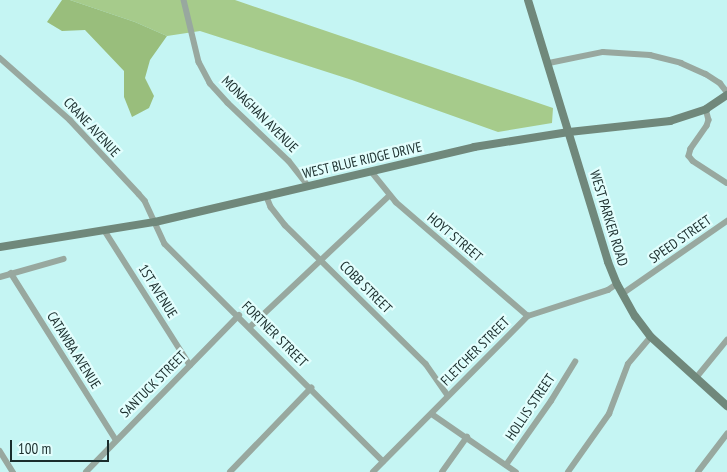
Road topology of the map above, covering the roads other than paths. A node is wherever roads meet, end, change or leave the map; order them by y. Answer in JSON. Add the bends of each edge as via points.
{"nodes":[{"id":1,"x":184,"y":0,"type":"edge"},
{"id":2,"x":528,"y":0,"type":"edge"},
{"id":3,"x":0,"y":58,"type":"edge"},
{"id":4,"x":549,"y":63,"type":"junction"},
{"id":5,"x":727,"y":94,"type":"edge"},
{"id":6,"x":706,"y":109,"type":"junction"},
{"id":7,"x":569,"y":132,"type":"junction"},
{"id":8,"x":371,"y":171,"type":"junction"},
{"id":9,"x":727,"y":183,"type":"edge"},
{"id":10,"x":308,"y":186,"type":"junction"},
{"id":11,"x":389,"y":196,"type":"junction"},
{"id":12,"x":267,"y":197,"type":"junction"},
{"id":13,"x":727,"y":221,"type":"edge"},
{"id":14,"x":155,"y":222,"type":"junction"},
{"id":15,"x":105,"y":231,"type":"junction"},
{"id":16,"x":0,"y":247,"type":"edge"},
{"id":17,"x":63,"y":259,"type":"dead end"},
{"id":18,"x":322,"y":261,"type":"junction"},
{"id":19,"x":11,"y":274,"type":"junction"},
{"id":20,"x":0,"y":277,"type":"edge"},
{"id":21,"x":617,"y":284,"type":"junction"},
{"id":22,"x":622,"y":294,"type":"junction"},
{"id":23,"x":239,"y":315,"type":"junction"},
{"id":24,"x":528,"y":316,"type":"junction"},
{"id":25,"x":250,"y":327,"type":"junction"},
{"id":26,"x":651,"y":337,"type":"junction"},
{"id":27,"x":727,"y":340,"type":"edge"},
{"id":28,"x":575,"y":362,"type":"dead end"},
{"id":29,"x":190,"y":365,"type":"junction"},
{"id":30,"x":696,"y":378,"type":"junction"},
{"id":31,"x":311,"y":388,"type":"junction"},
{"id":32,"x":448,"y":395,"type":"junction"},
{"id":33,"x":727,"y":406,"type":"edge"},
{"id":34,"x":432,"y":414,"type":"junction"},
{"id":35,"x":727,"y":434,"type":"edge"},
{"id":36,"x":467,"y":437,"type":"junction"},
{"id":37,"x":116,"y":440,"type":"junction"},
{"id":38,"x":0,"y":451,"type":"edge"},
{"id":39,"x":383,"y":461,"type":"junction"},
{"id":40,"x":506,"y":465,"type":"junction"},
{"id":41,"x":13,"y":472,"type":"edge"},
{"id":42,"x":86,"y":472,"type":"edge"},
{"id":43,"x":230,"y":472,"type":"edge"},
{"id":44,"x":373,"y":472,"type":"edge"},
{"id":45,"x":442,"y":472,"type":"edge"},
{"id":46,"x":516,"y":472,"type":"edge"},
{"id":47,"x":568,"y":472,"type":"edge"},
{"id":48,"x":698,"y":472,"type":"edge"}],
"edges":[{"from":1,"to":10,"type":"street","name":"MONAGHAN AVENUE","via":[[199,62],[210,82],[289,161]]},
{"from":2,"to":4,"type":"main road","name":"WEST PARKER ROAD"},
{"from":3,"to":14,"type":"street","name":"CRANE AVENUE","via":[[74,125],[139,194]]},
{"from":4,"to":5,"type":"street","via":[[593,52],[650,55],[706,74],[720,83]]},
{"from":4,"to":7,"type":"main road","name":"WEST PARKER ROAD"},
{"from":5,"to":6,"type":"main road","name":"WEST BLUE RIDGE DRIVE"},
{"from":6,"to":7,"type":"main road","name":"WEST BLUE RIDGE DRIVE","via":[[670,121]]},
{"from":6,"to":9,"type":"street","via":[[707,126],[689,156],[693,162]]},
{"from":7,"to":8,"type":"main road","name":"WEST BLUE RIDGE DRIVE","via":[[474,147]]},
{"from":7,"to":21,"type":"main road","name":"WEST PARKER ROAD"},
{"from":8,"to":10,"type":"main road","name":"WEST BLUE RIDGE DRIVE"},
{"from":8,"to":11,"type":"street","name":"HOYT STREET"},
{"from":10,"to":12,"type":"main road","name":"WEST BLUE RIDGE DRIVE"},
{"from":11,"to":18,"type":"street"},
{"from":11,"to":24,"type":"street","name":"HOYT STREET"},
{"from":12,"to":14,"type":"main road","name":"WEST BLUE RIDGE DRIVE"},
{"from":12,"to":18,"type":"street","name":"COBB STREET","via":[[284,225]]},
{"from":13,"to":22,"type":"street","name":"SPEED STREET"},
{"from":14,"to":15,"type":"main road","name":"WEST BLUE RIDGE DRIVE"},
{"from":14,"to":23,"type":"street","name":"FORTNER STREET","via":[[165,244]]},
{"from":15,"to":16,"type":"main road","name":"WEST BLUE RIDGE DRIVE"},
{"from":15,"to":29,"type":"street","name":"1ST AVENUE"},
{"from":17,"to":19,"type":"street"},
{"from":18,"to":25,"type":"street"},
{"from":18,"to":32,"type":"street","name":"COBB STREET","via":[[426,364]]},
{"from":19,"to":20,"type":"street"},
{"from":19,"to":37,"type":"street","name":"CATAWBA AVENUE"},
{"from":21,"to":22,"type":"main road","name":"WEST PARKER ROAD"},
{"from":21,"to":24,"type":"street","name":"FLETCHER STREET"},
{"from":22,"to":26,"type":"main road","name":"WEST PARKER ROAD"},
{"from":23,"to":25,"type":"street","name":"FORTNER STREET"},
{"from":23,"to":29,"type":"street","name":"SANTUCK STREET"},
{"from":24,"to":32,"type":"street","name":"FLETCHER STREET"},
{"from":25,"to":31,"type":"street","name":"FORTNER STREET"},
{"from":26,"to":30,"type":"main road","name":"WEST PARKER ROAD"},
{"from":26,"to":47,"type":"street","via":[[628,364],[608,414]]},
{"from":27,"to":30,"type":"street"},
{"from":28,"to":40,"type":"street","name":"HOLLIS STREET"},
{"from":29,"to":37,"type":"street","name":"SANTUCK STREET"},
{"from":30,"to":33,"type":"main road","name":"WEST PARKER ROAD"},
{"from":31,"to":39,"type":"street","name":"FORTNER STREET"},
{"from":31,"to":43,"type":"street"},
{"from":32,"to":34,"type":"street","name":"FLETCHER STREET"},
{"from":34,"to":36,"type":"street"},
{"from":34,"to":39,"type":"street","name":"FLETCHER STREET"},
{"from":35,"to":48,"type":"street"},
{"from":36,"to":40,"type":"street"},
{"from":36,"to":45,"type":"street"},
{"from":37,"to":42,"type":"street","name":"SANTUCK STREET"},
{"from":38,"to":41,"type":"street"},
{"from":39,"to":44,"type":"street","name":"FLETCHER STREET"},
{"from":40,"to":46,"type":"street"}]}
